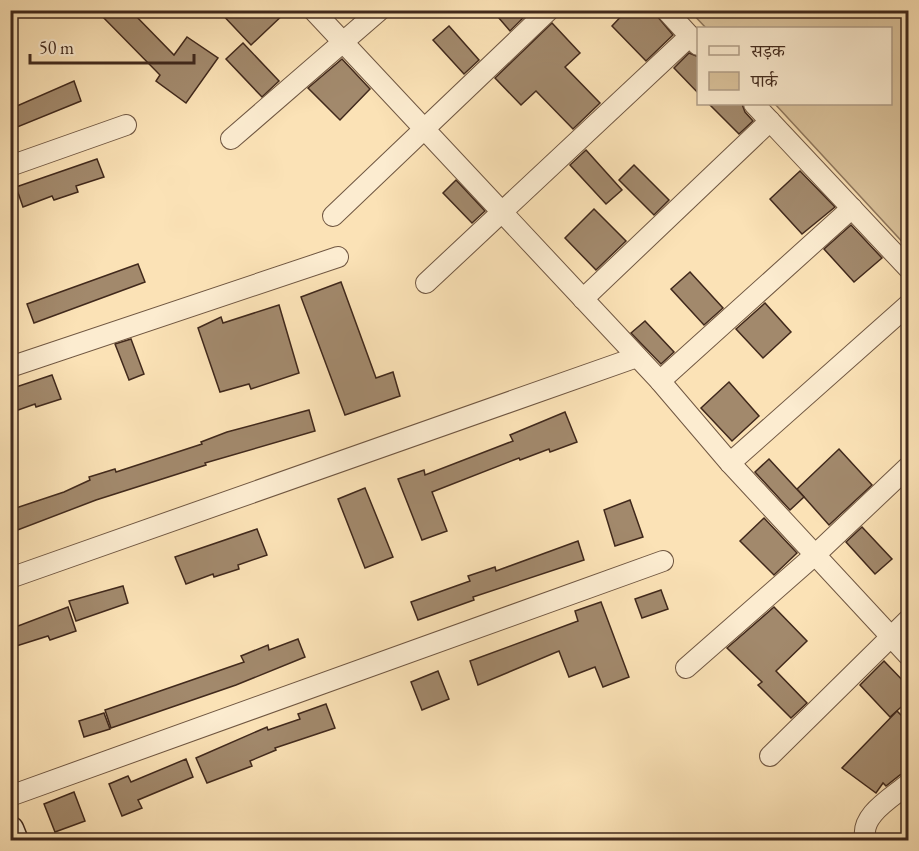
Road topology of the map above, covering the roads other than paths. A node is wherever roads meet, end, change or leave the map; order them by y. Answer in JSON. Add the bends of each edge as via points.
{"nodes":[{"id":1,"x":313,"y":10,"type":"edge"},
{"id":2,"x":380,"y":10,"type":"edge"},
{"id":3,"x":549,"y":10,"type":"edge"},
{"id":4,"x":666,"y":10,"type":"edge"},
{"id":5,"x":694,"y":40,"type":"edge"},
{"id":6,"x":344,"y":43,"type":"junction"},
{"id":7,"x":755,"y":105,"type":"edge"},
{"id":8,"x":770,"y":121,"type":"junction"},
{"id":9,"x":126,"y":125,"type":"dead end"},
{"id":10,"x":423,"y":128,"type":"junction"},
{"id":11,"x":231,"y":139,"type":"dead end"},
{"id":12,"x":10,"y":166,"type":"edge"},
{"id":13,"x":852,"y":208,"type":"junction"},
{"id":14,"x":502,"y":212,"type":"junction"},
{"id":15,"x":333,"y":216,"type":"dead end"},
{"id":16,"x":338,"y":257,"type":"dead end"},
{"id":17,"x":909,"y":268,"type":"edge"},
{"id":18,"x":426,"y":283,"type":"dead end"},
{"id":19,"x":583,"y":299,"type":"junction"},
{"id":20,"x":909,"y":304,"type":"edge"},
{"id":21,"x":637,"y":357,"type":"junction"},
{"id":22,"x":10,"y":367,"type":"edge"},
{"id":23,"x":660,"y":381,"type":"junction"},
{"id":24,"x":730,"y":463,"type":"junction"},
{"id":25,"x":909,"y":466,"type":"edge"},
{"id":26,"x":816,"y":554,"type":"junction"},
{"id":27,"x":663,"y":561,"type":"dead end"},
{"id":28,"x":10,"y":578,"type":"edge"},
{"id":29,"x":909,"y":620,"type":"edge"},
{"id":30,"x":891,"y":636,"type":"junction"},
{"id":31,"x":909,"y":655,"type":"edge"},
{"id":32,"x":686,"y":668,"type":"dead end"},
{"id":33,"x":770,"y":756,"type":"dead end"},
{"id":34,"x":909,"y":784,"type":"edge"},
{"id":35,"x":10,"y":796,"type":"edge"},
{"id":36,"x":10,"y":830,"type":"edge"},
{"id":37,"x":14,"y":840,"type":"edge"},
{"id":38,"x":866,"y":840,"type":"edge"}],
"edges":[{"from":1,"to":6,"type":"street"},
{"from":2,"to":6,"type":"street"},
{"from":3,"to":10,"type":"street"},
{"from":4,"to":5,"type":"street"},
{"from":5,"to":14,"type":"street"},
{"from":6,"to":10,"type":"street"},
{"from":6,"to":11,"type":"street"},
{"from":7,"to":8,"type":"street"},
{"from":8,"to":13,"type":"street"},
{"from":8,"to":19,"type":"street"},
{"from":9,"to":12,"type":"street"},
{"from":10,"to":14,"type":"street"},
{"from":10,"to":15,"type":"street"},
{"from":13,"to":17,"type":"street"},
{"from":13,"to":23,"type":"street"},
{"from":14,"to":18,"type":"street"},
{"from":14,"to":19,"type":"street"},
{"from":16,"to":22,"type":"street"},
{"from":19,"to":21,"type":"street"},
{"from":20,"to":24,"type":"street"},
{"from":21,"to":23,"type":"street"},
{"from":21,"to":28,"type":"street"},
{"from":23,"to":24,"type":"street"},
{"from":24,"to":26,"type":"street"},
{"from":25,"to":26,"type":"street"},
{"from":26,"to":30,"type":"street"},
{"from":26,"to":32,"type":"street"},
{"from":27,"to":35,"type":"street"},
{"from":29,"to":30,"type":"street"},
{"from":30,"to":31,"type":"street"},
{"from":30,"to":33,"type":"street"},
{"from":34,"to":38,"type":"street","via":[[870,819],[864,831]]},
{"from":36,"to":37,"type":"street"}]}
